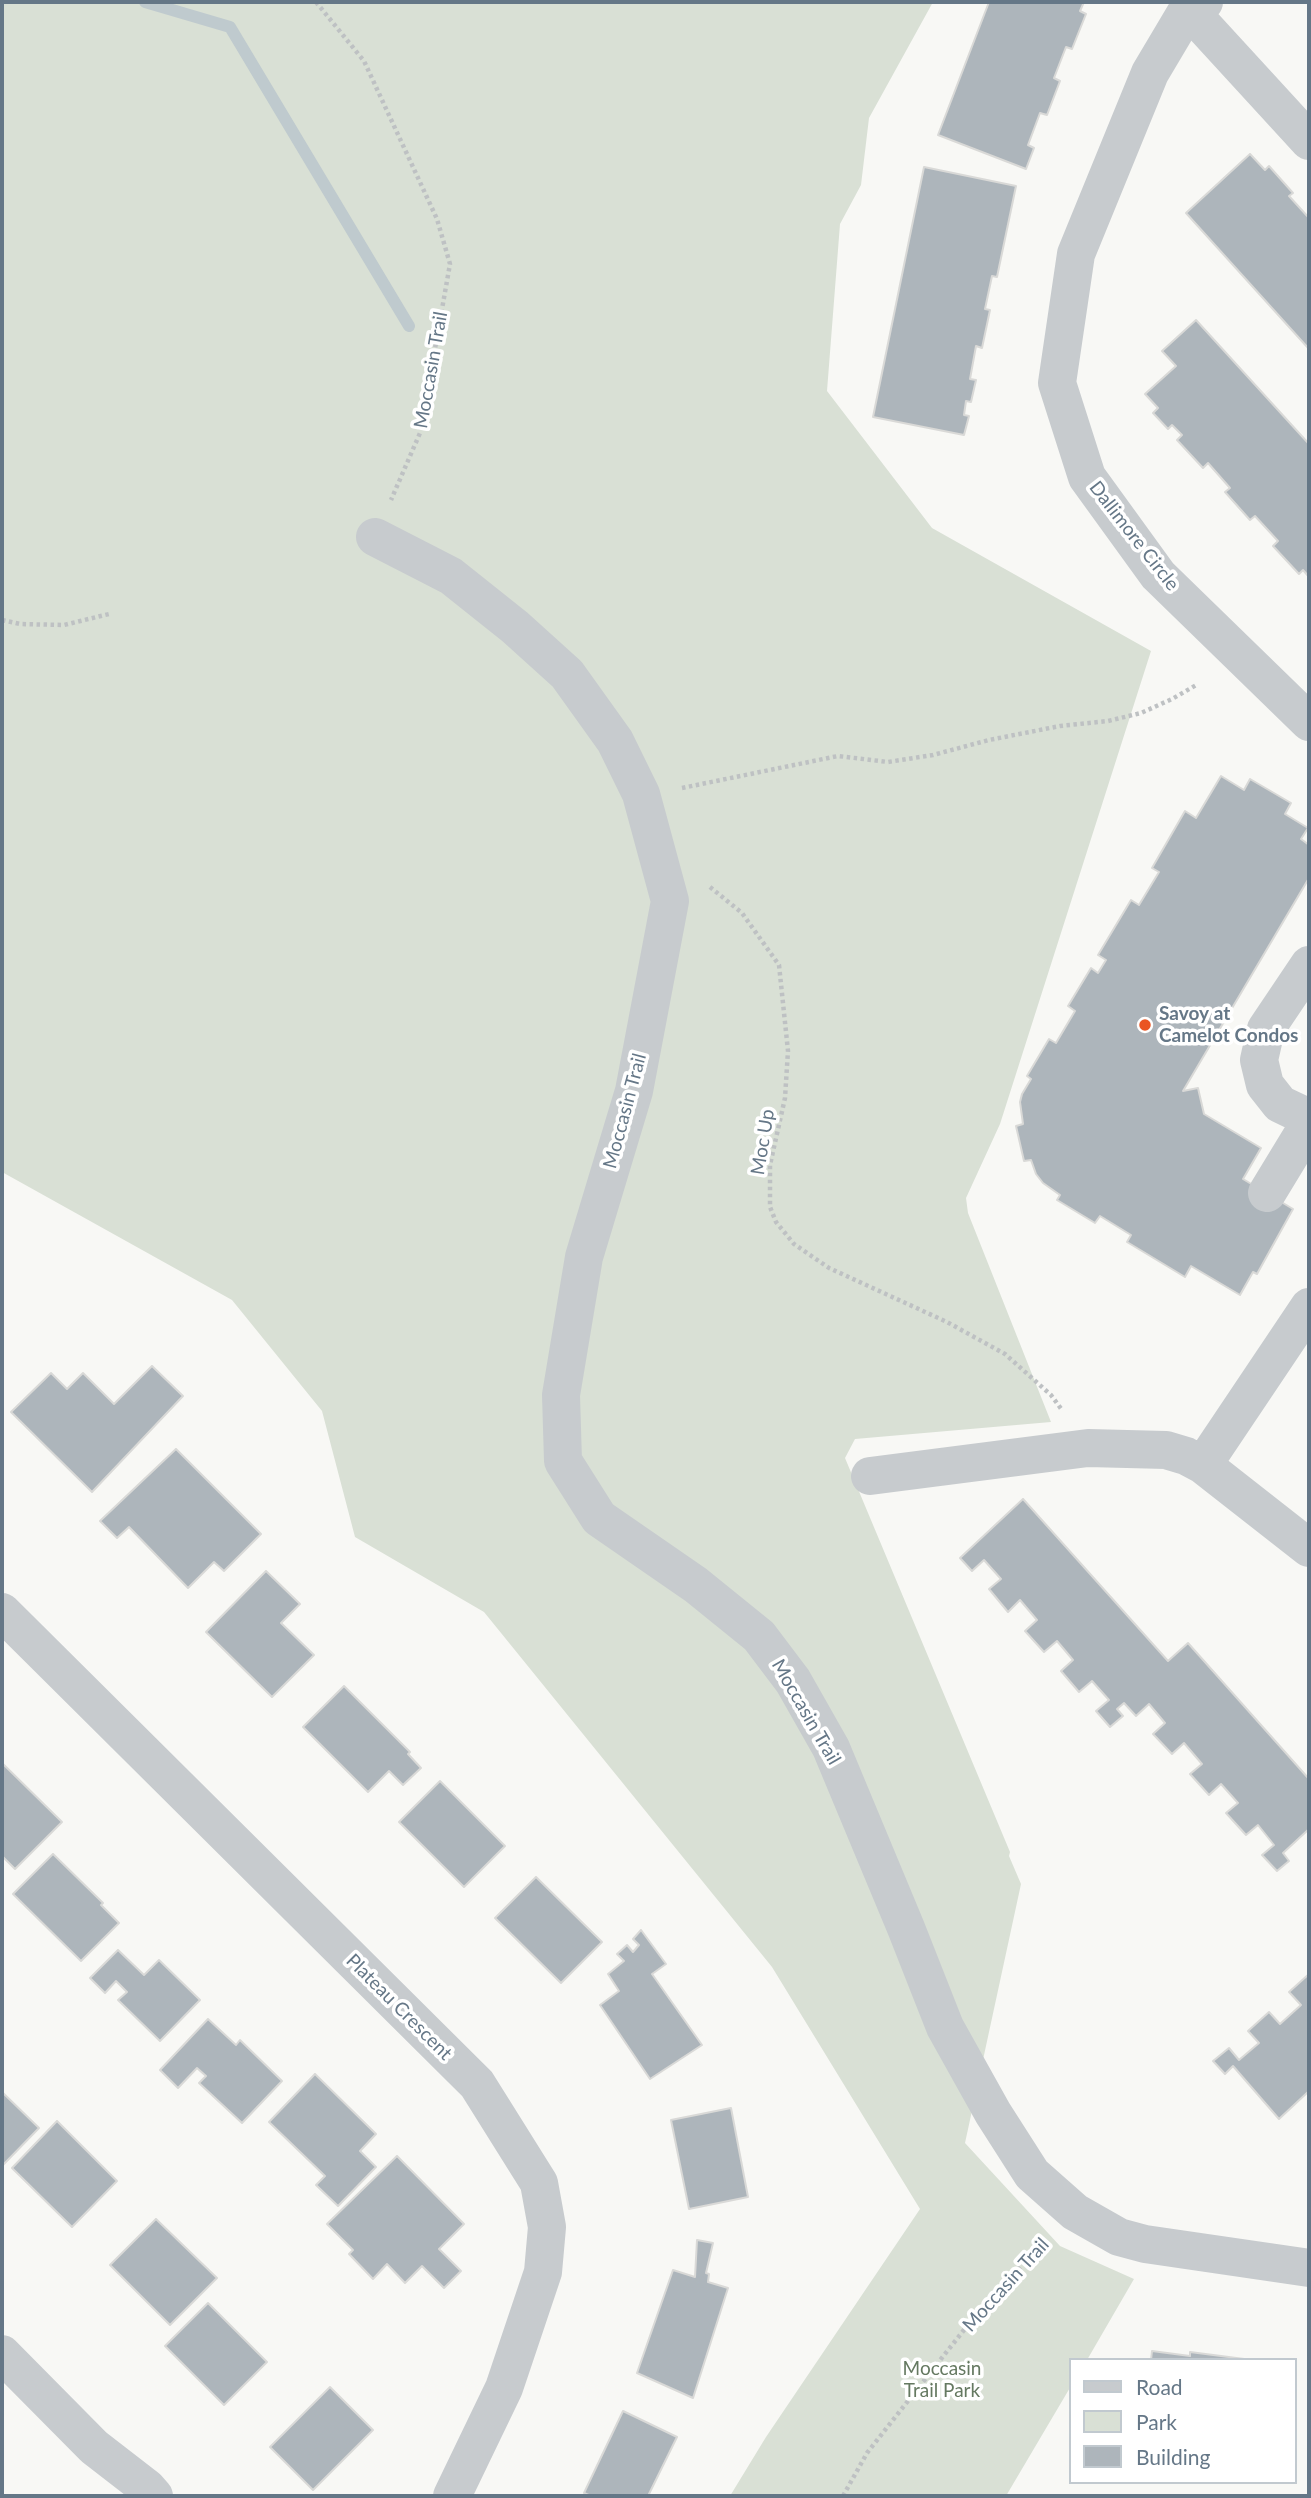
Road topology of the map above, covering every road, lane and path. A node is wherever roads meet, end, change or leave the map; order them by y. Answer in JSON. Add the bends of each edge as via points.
{"nodes":[{"id":1,"x":316,"y":2,"type":"edge"},
{"id":2,"x":1196,"y":5,"type":"edge"},
{"id":3,"x":1309,"y":141,"type":"edge"},
{"id":4,"x":375,"y":537,"type":"joint"},
{"id":5,"x":109,"y":614,"type":"dead end"},
{"id":6,"x":2,"y":620,"type":"edge"},
{"id":7,"x":1198,"y":684,"type":"dead end"},
{"id":8,"x":1309,"y":722,"type":"edge"},
{"id":9,"x":641,"y":794,"type":"junction"},
{"id":10,"x":657,"y":857,"type":"junction"},
{"id":11,"x":1309,"y":965,"type":"edge"},
{"id":12,"x":1309,"y":1118,"type":"edge"},
{"id":13,"x":1309,"y":1124,"type":"edge"},
{"id":14,"x":1267,"y":1194,"type":"dead end"},
{"id":15,"x":1309,"y":1307,"type":"edge"},
{"id":16,"x":1088,"y":1448,"type":"junction"},
{"id":17,"x":1203,"y":1465,"type":"junction"},
{"id":18,"x":870,"y":1476,"type":"dead end"},
{"id":19,"x":1309,"y":1548,"type":"edge"},
{"id":20,"x":2,"y":1612,"type":"edge"},
{"id":21,"x":1074,"y":2212,"type":"junction"},
{"id":22,"x":1309,"y":2268,"type":"edge"},
{"id":23,"x":2,"y":2354,"type":"edge"},
{"id":24,"x":154,"y":2496,"type":"edge"},
{"id":25,"x":452,"y":2496,"type":"edge"},
{"id":26,"x":843,"y":2496,"type":"edge"}],
"edges":[{"from":1,"to":4,"type":"path","name":"Moccasin Trail","via":[[364,61],[437,219],[450,264],[420,433]]},
{"from":2,"to":3,"type":"street"},
{"from":2,"to":8,"type":"street","name":"Dallimore Circle","via":[[1150,73],[1076,254],[1057,383],[1087,477],[1158,575]]},
{"from":4,"to":9,"type":"street","name":"Moccasin Trail","via":[[451,576],[567,674],[615,741]]},
{"from":5,"to":6,"type":"path","via":[[64,625]]},
{"from":7,"to":9,"type":"path","via":[[1141,713],[1108,721],[1048,728],[888,762],[838,756]]},
{"from":9,"to":10,"type":"street","name":"Moccasin Trail"},
{"from":10,"to":16,"type":"path","name":"Moc Up","via":[[708,885],[742,913],[779,965],[788,1051],[785,1098],[770,1165],[770,1207],[776,1222],[794,1244],[829,1268],[947,1321],[1005,1354],[1051,1395]]},
{"from":10,"to":21,"type":"street","name":"Moccasin Trail","via":[[670,901],[634,1091],[584,1257],[561,1395],[563,1461],[599,1518],[696,1585],[759,1636],[793,1681],[831,1748],[945,2027],[1032,2174]]},
{"from":11,"to":12,"type":"street","via":[[1266,1029],[1259,1060],[1265,1085],[1280,1104]]},
{"from":13,"to":14,"type":"street"},
{"from":15,"to":17,"type":"street"},
{"from":16,"to":17,"type":"street","via":[[1166,1450]]},
{"from":16,"to":18,"type":"street"},
{"from":17,"to":19,"type":"street"},
{"from":20,"to":25,"type":"street","name":"Plateau Crescent","via":[[477,2084],[539,2183],[547,2227],[543,2272],[504,2388]]},
{"from":21,"to":22,"type":"street","name":"Moccasin Trail","via":[[1119,2237],[1145,2244]]},
{"from":21,"to":26,"type":"path","name":"Moccasin Trail","via":[[986,2302],[867,2454]]},
{"from":23,"to":24,"type":"street","via":[[94,2446]]}]}
